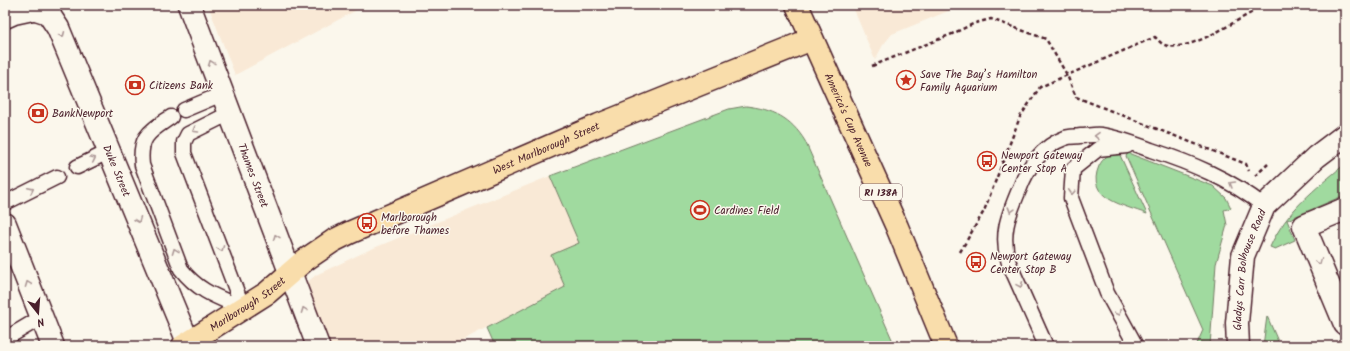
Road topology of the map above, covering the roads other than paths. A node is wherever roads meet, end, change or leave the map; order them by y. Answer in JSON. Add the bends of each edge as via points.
{"nodes":[{"id":1,"x":189,"y":5,"type":"edge"},
{"id":2,"x":796,"y":5,"type":"edge"},
{"id":3,"x":24,"y":10,"type":"edge"},
{"id":4,"x":812,"y":39,"type":"junction"},
{"id":5,"x":226,"y":103,"type":"junction"},
{"id":6,"x":184,"y":110,"type":"dead end"},
{"id":7,"x":171,"y":117,"type":"dead end"},
{"id":8,"x":1345,"y":135,"type":"edge"},
{"id":9,"x":1138,"y":145,"type":"junction"},
{"id":10,"x":110,"y":151,"type":"junction"},
{"id":11,"x":76,"y":167,"type":"dead end"},
{"id":12,"x":57,"y":177,"type":"dead end"},
{"id":13,"x":5,"y":203,"type":"edge"},
{"id":14,"x":1264,"y":206,"type":"junction"},
{"id":15,"x":1345,"y":209,"type":"edge"},
{"id":16,"x":5,"y":224,"type":"edge"},
{"id":17,"x":290,"y":273,"type":"junction"},
{"id":18,"x":243,"y":308,"type":"junction"},
{"id":19,"x":42,"y":318,"type":"junction"},
{"id":20,"x":1345,"y":324,"type":"edge"},
{"id":21,"x":5,"y":339,"type":"edge"},
{"id":22,"x":185,"y":344,"type":"edge"},
{"id":23,"x":53,"y":346,"type":"edge"},
{"id":24,"x":318,"y":346,"type":"edge"},
{"id":25,"x":946,"y":346,"type":"edge"},
{"id":26,"x":1046,"y":346,"type":"edge"},
{"id":27,"x":1136,"y":346,"type":"edge"},
{"id":28,"x":1238,"y":346,"type":"edge"}],
"edges":[{"from":5,"to":1,"type":"street","name":"Thames Street","one_way":true},
{"from":2,"to":4,"type":"main road","name":"America's Cup Avenue","number":"RI 138A"},
{"from":3,"to":10,"type":"street","name":"Duke Street","one_way":true,"via":[[48,13],[56,23]]},
{"from":4,"to":17,"type":"main road","name":"West Marlborough Street","via":[[599,125],[356,230],[320,249]]},
{"from":4,"to":25,"type":"main road","name":"America's Cup Avenue","number":"RI 138A","via":[[897,227]]},
{"from":5,"to":6,"type":"lane"},
{"from":17,"to":5,"type":"street","name":"Thames Street","one_way":true},
{"from":5,"to":18,"type":"lane","one_way":true,"via":[[188,134],[184,142],[184,153]]},
{"from":18,"to":7,"type":"lane","one_way":true,"via":[[203,290],[191,282],[181,269],[142,165],[140,149],[148,133]]},
{"from":8,"to":14,"type":"street","name":"Gladys Carr Bolhouse Road","via":[[1316,157]]},
{"from":14,"to":9,"type":"lane","one_way":true,"via":[[1222,178],[1182,160]]},
{"from":9,"to":26,"type":"lane","one_way":true,"via":[[1100,135],[1066,137],[1038,156],[1025,173],[1004,234],[1005,249]]},
{"from":9,"to":27,"type":"lane","one_way":true,"via":[[1098,149],[1073,169],[1071,198],[1107,293]]},
{"from":11,"to":10,"type":"lane","one_way":true},
{"from":10,"to":22,"type":"street","name":"Duke Street","one_way":true},
{"from":13,"to":12,"type":"lane","one_way":true},
{"from":14,"to":28,"type":"street","name":"Gladys Carr Bolhouse Road","via":[[1251,233],[1244,256],[1237,323]]},
{"from":15,"to":20,"type":"street","one_way":true,"via":[[1304,226]]},
{"from":19,"to":16,"type":"street","one_way":true},
{"from":17,"to":18,"type":"main road","name":"Marlborough Street","via":[[268,293]]},
{"from":24,"to":17,"type":"street","name":"Thames Street","one_way":true},
{"from":18,"to":22,"type":"main road","name":"Marlborough Street"},
{"from":19,"to":21,"type":"lane"},
{"from":19,"to":23,"type":"street"}]}
